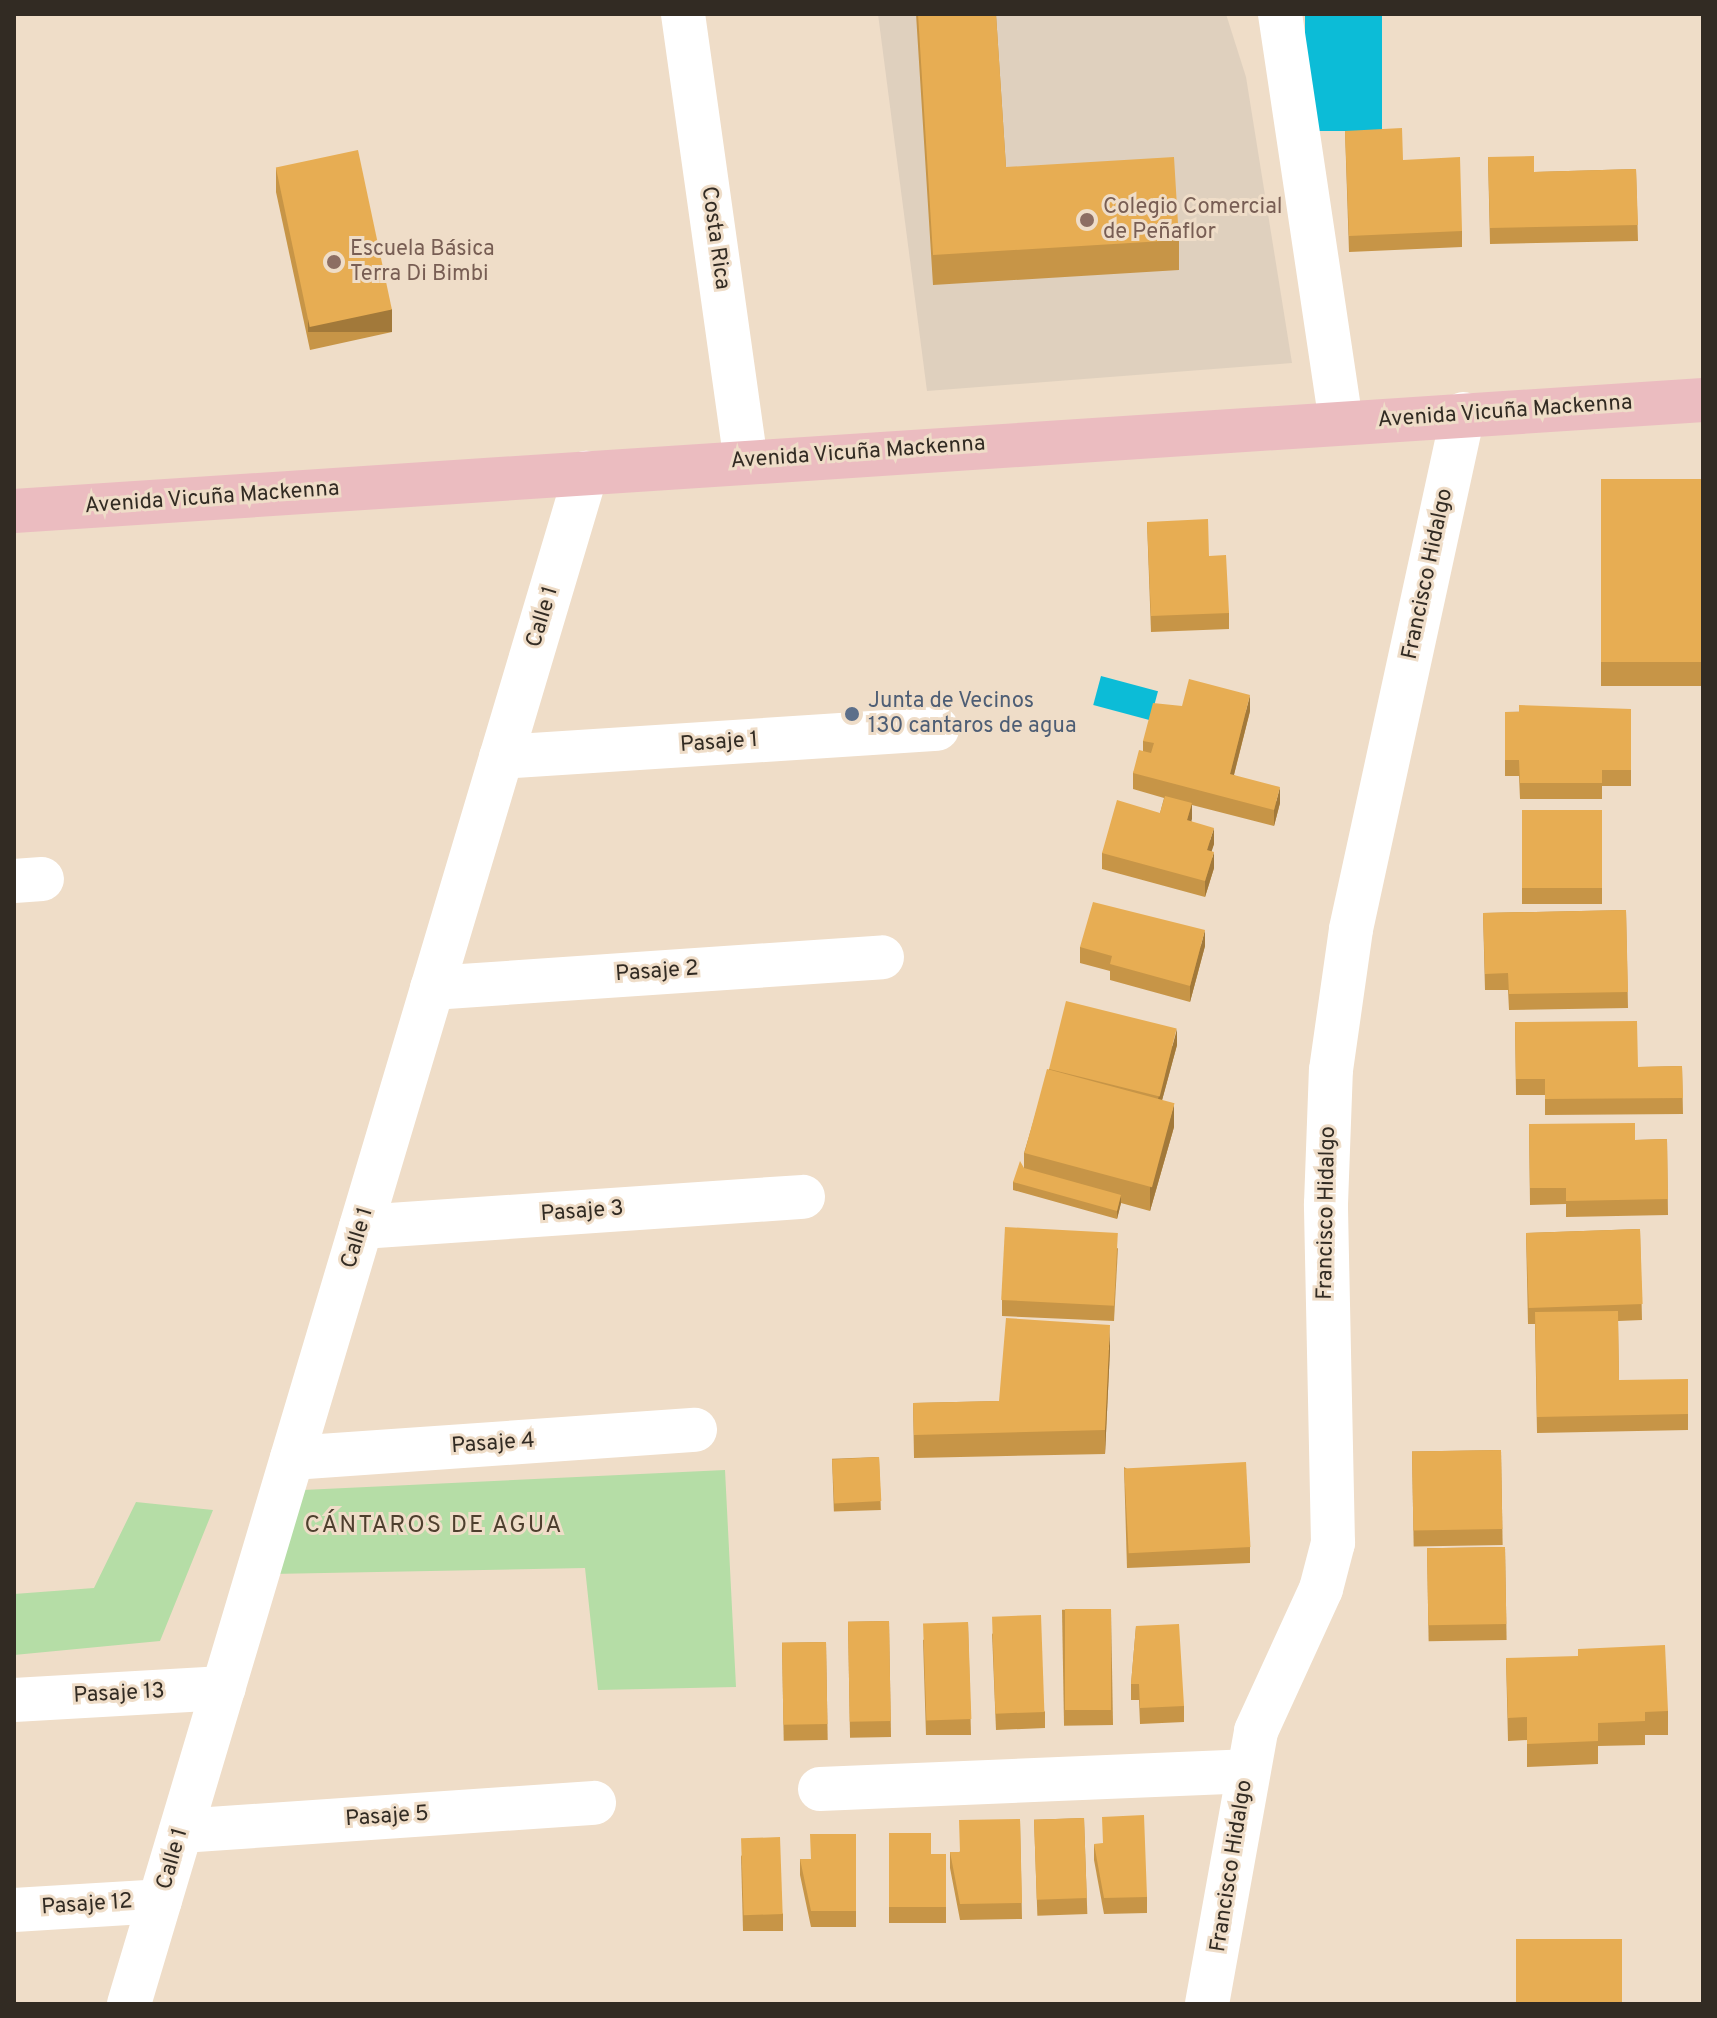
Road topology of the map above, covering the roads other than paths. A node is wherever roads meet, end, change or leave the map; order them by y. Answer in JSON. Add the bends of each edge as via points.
{"nodes":[{"id":1,"x":683,"y":14,"type":"edge"},
{"id":2,"x":1280,"y":14,"type":"edge"},
{"id":3,"x":1703,"y":400,"type":"edge"},
{"id":4,"x":1463,"y":414,"type":"junction"},
{"id":5,"x":1341,"y":422,"type":"junction"},
{"id":6,"x":746,"y":461,"type":"junction"},
{"id":7,"x":586,"y":473,"type":"junction"},
{"id":8,"x":14,"y":511,"type":"edge"},
{"id":9,"x":937,"y":729,"type":"dead end"},
{"id":10,"x":501,"y":757,"type":"junction"},
{"id":11,"x":882,"y":957,"type":"dead end"},
{"id":12,"x":432,"y":988,"type":"junction"},
{"id":13,"x":803,"y":1197,"type":"dead end"},
{"id":14,"x":361,"y":1227,"type":"junction"},
{"id":15,"x":695,"y":1430,"type":"dead end"},
{"id":16,"x":292,"y":1458,"type":"junction"},
{"id":17,"x":224,"y":1688,"type":"junction"},
{"id":18,"x":14,"y":1700,"type":"edge"},
{"id":19,"x":1246,"y":1771,"type":"junction"},
{"id":20,"x":820,"y":1789,"type":"dead end"},
{"id":21,"x":594,"y":1803,"type":"dead end"},
{"id":22,"x":181,"y":1831,"type":"junction"},
{"id":23,"x":160,"y":1901,"type":"junction"},
{"id":24,"x":14,"y":1910,"type":"edge"},
{"id":25,"x":129,"y":2004,"type":"edge"},
{"id":26,"x":1207,"y":2004,"type":"edge"}],
"edges":[{"from":1,"to":6,"type":"street","name":"Costa Rica"},
{"from":2,"to":5,"type":"street"},
{"from":3,"to":4,"type":"main road","name":"Avenida Vicuña Mackenna"},
{"from":4,"to":5,"type":"main road","name":"Avenida Vicuña Mackenna"},
{"from":4,"to":19,"type":"street","name":"Francisco Hidalgo","via":[[1351,929],[1331,1070],[1326,1218],[1333,1543],[1321,1589],[1269,1693]]},
{"from":5,"to":6,"type":"main road","name":"Avenida Vicuña Mackenna"},
{"from":6,"to":7,"type":"main road","name":"Avenida Vicuña Mackenna"},
{"from":7,"to":8,"type":"main road","name":"Avenida Vicuña Mackenna"},
{"from":7,"to":10,"type":"street","name":"Calle 1"},
{"from":9,"to":10,"type":"street","name":"Pasaje 1"},
{"from":10,"to":12,"type":"street","name":"Calle 1"},
{"from":11,"to":12,"type":"street","name":"Pasaje 2"},
{"from":12,"to":14,"type":"street","name":"Calle 1"},
{"from":13,"to":14,"type":"street","name":"Pasaje 3"},
{"from":14,"to":16,"type":"street","name":"Calle 1"},
{"from":15,"to":16,"type":"street","name":"Pasaje 4"},
{"from":16,"to":17,"type":"street","name":"Calle 1"},
{"from":17,"to":18,"type":"street","name":"Pasaje 13"},
{"from":17,"to":22,"type":"street","name":"Calle 1"},
{"from":19,"to":20,"type":"street"},
{"from":19,"to":26,"type":"street","name":"Francisco Hidalgo"},
{"from":21,"to":22,"type":"street","name":"Pasaje 5"},
{"from":22,"to":23,"type":"street","name":"Calle 1"},
{"from":23,"to":24,"type":"street","name":"Pasaje 12"},
{"from":23,"to":25,"type":"street","name":"Calle 1"}]}
